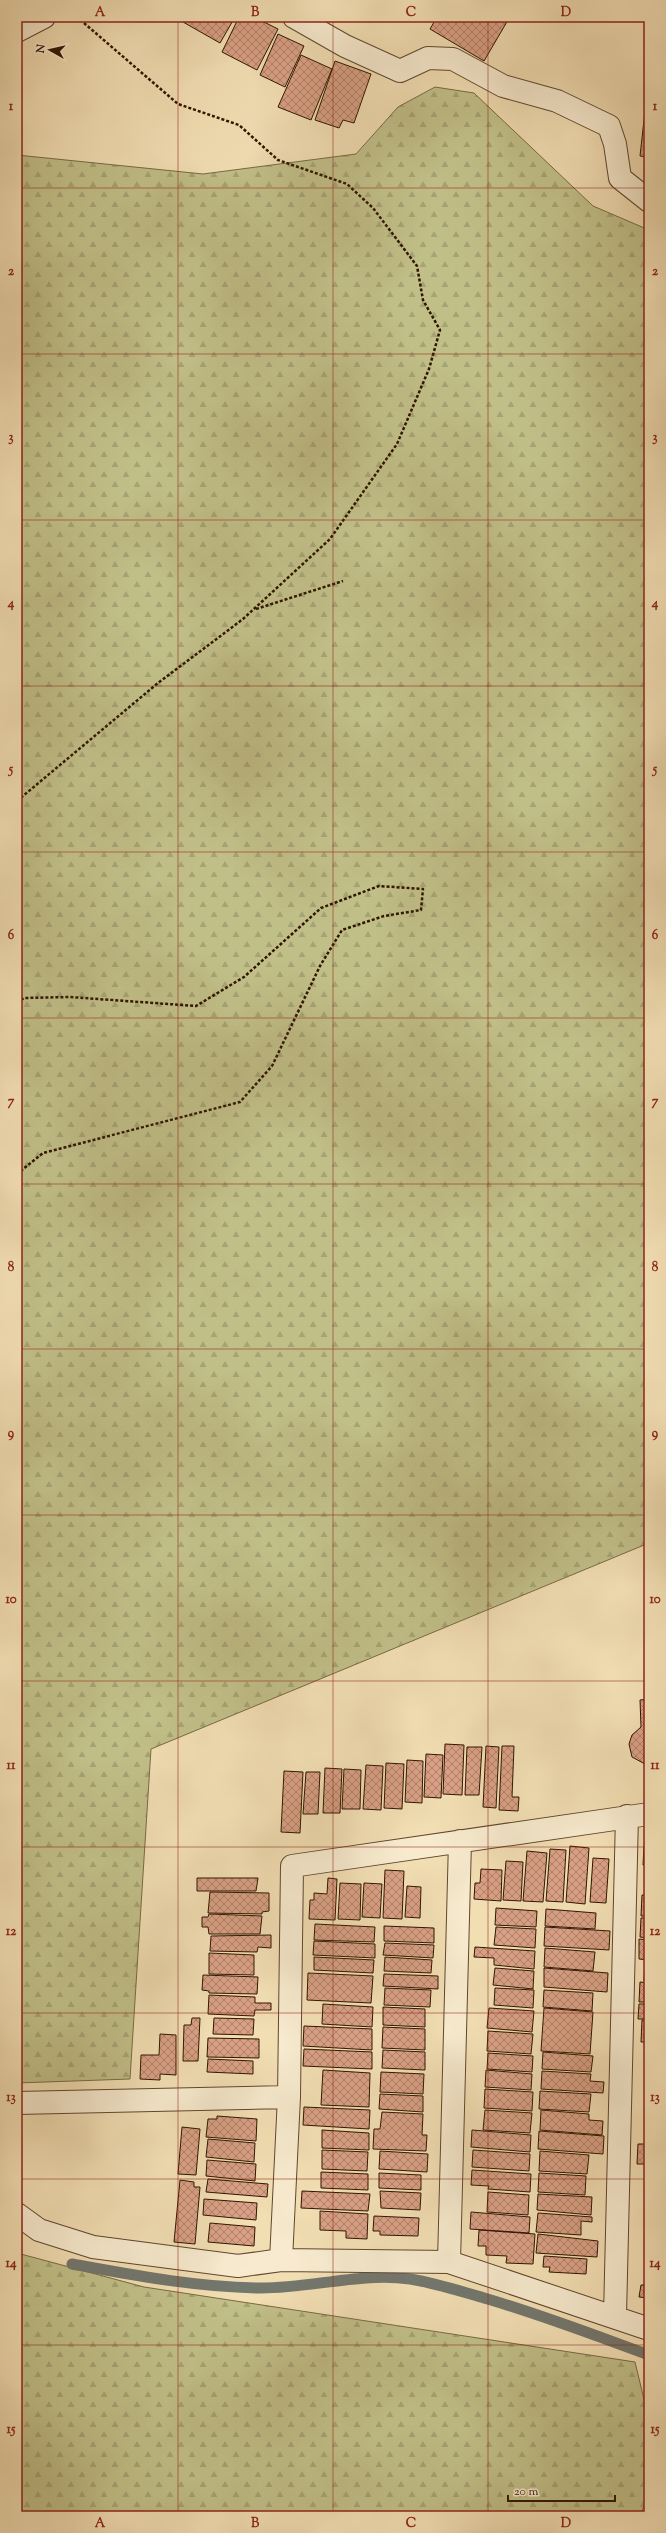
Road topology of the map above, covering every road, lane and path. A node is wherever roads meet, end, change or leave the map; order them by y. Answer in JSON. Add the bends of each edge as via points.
{"nodes":[{"id":1,"x":44,"y":17,"type":"edge"},
{"id":2,"x":77,"y":17,"type":"edge"},
{"id":3,"x":294,"y":17,"type":"edge"},
{"id":4,"x":17,"y":31,"type":"edge"},
{"id":5,"x":649,"y":201,"type":"edge"},
{"id":6,"x":343,"y":581,"type":"dead end"},
{"id":7,"x":253,"y":610,"type":"junction"},
{"id":8,"x":17,"y":801,"type":"edge"},
{"id":9,"x":17,"y":1003,"type":"edge"},
{"id":10,"x":17,"y":1174,"type":"edge"},
{"id":11,"x":649,"y":1814,"type":"edge"},
{"id":12,"x":627,"y":1816,"type":"junction"},
{"id":13,"x":460,"y":1841,"type":"junction"},
{"id":14,"x":289,"y":2097,"type":"junction"},
{"id":15,"x":17,"y":2103,"type":"edge"},
{"id":16,"x":17,"y":2214,"type":"edge"},
{"id":17,"x":281,"y":2260,"type":"junction"},
{"id":18,"x":448,"y":2262,"type":"junction"},
{"id":19,"x":615,"y":2316,"type":"junction"},
{"id":20,"x":649,"y":2329,"type":"edge"}],
"edges":[{"from":1,"to":4,"type":"street"},
{"from":2,"to":7,"type":"path","via":[[178,104],[239,125],[278,160],[347,184],[373,208],[417,266],[423,300],[440,330],[429,369],[397,444],[330,539]]},
{"from":3,"to":5,"type":"street","via":[[345,46],[400,71],[428,58],[453,59],[503,86],[557,101],[589,115],[609,126],[615,144],[620,178]]},
{"from":6,"to":7,"type":"path"},
{"from":7,"to":8,"type":"path","via":[[158,683]]},
{"from":9,"to":10,"type":"path","via":[[24,998],[70,997],[196,1006],[244,977],[321,908],[378,886],[423,889],[421,910],[384,916],[342,930],[320,966],[272,1066],[240,1102],[43,1154]]},
{"from":11,"to":12,"type":"street"},
{"from":12,"to":13,"type":"street"},
{"from":12,"to":19,"type":"street"},
{"from":13,"to":14,"type":"street","via":[[292,1866]]},
{"from":13,"to":18,"type":"street"},
{"from":14,"to":15,"type":"street"},
{"from":14,"to":17,"type":"street"},
{"from":16,"to":17,"type":"street","via":[[39,2230],[93,2246],[238,2266]]},
{"from":17,"to":18,"type":"street"},
{"from":18,"to":19,"type":"street"},
{"from":19,"to":20,"type":"street"}]}
